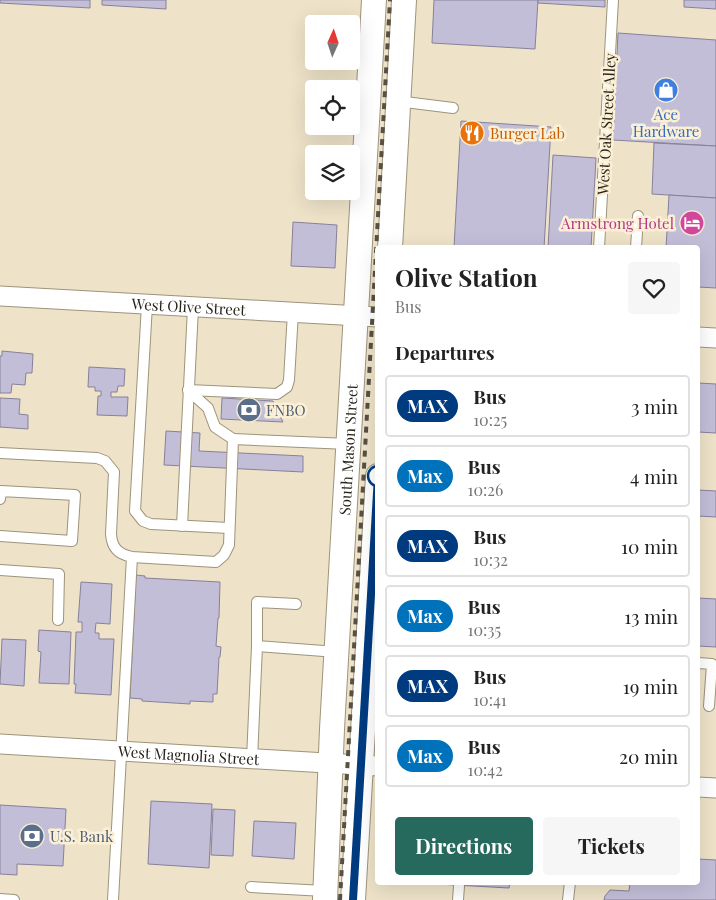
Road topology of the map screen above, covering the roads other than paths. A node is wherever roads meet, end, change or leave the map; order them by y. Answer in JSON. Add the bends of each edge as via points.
{"nodes":[{"id":1,"x":374,"y":0,"type":"edge"},
{"id":2,"x":404,"y":0,"type":"edge"},
{"id":3,"x":614,"y":0,"type":"edge"},
{"id":4,"x":397,"y":101,"type":"junction"},
{"id":5,"x":453,"y":108,"type":"dead end"},
{"id":6,"x":638,"y":216,"type":"dead end"},
{"id":7,"x":390,"y":245,"type":"edge"},
{"id":8,"x":599,"y":245,"type":"edge"},
{"id":9,"x":636,"y":245,"type":"edge"},
{"id":10,"x":0,"y":296,"type":"edge"},
{"id":11,"x":147,"y":305,"type":"junction"},
{"id":12,"x":193,"y":308,"type":"junction"},
{"id":13,"x":293,"y":312,"type":"junction"},
{"id":14,"x":367,"y":316,"type":"edge"},
{"id":15,"x":700,"y":337,"type":"edge"},
{"id":16,"x":716,"y":338,"type":"edge"},
{"id":17,"x":188,"y":390,"type":"junction"},
{"id":18,"x":234,"y":439,"type":"junction"},
{"id":19,"x":349,"y":444,"type":"junction"},
{"id":20,"x":0,"y":453,"type":"edge"},
{"id":21,"x":0,"y":499,"type":"edge"},
{"id":22,"x":182,"y":526,"type":"junction"},
{"id":23,"x":229,"y":528,"type":"junction"},
{"id":24,"x":0,"y":536,"type":"edge"},
{"id":25,"x":132,"y":557,"type":"junction"},
{"id":26,"x":0,"y":570,"type":"edge"},
{"id":27,"x":375,"y":572,"type":"edge"},
{"id":28,"x":296,"y":604,"type":"dead end"},
{"id":29,"x":58,"y":620,"type":"dead end"},
{"id":30,"x":256,"y":646,"type":"junction"},
{"id":31,"x":337,"y":652,"type":"junction"},
{"id":32,"x":700,"y":663,"type":"edge"},
{"id":33,"x":709,"y":706,"type":"dead end"},
{"id":34,"x":0,"y":744,"type":"edge"},
{"id":35,"x":122,"y":752,"type":"junction"},
{"id":36,"x":252,"y":758,"type":"junction"},
{"id":37,"x":330,"y":763,"type":"junction"},
{"id":38,"x":369,"y":765,"type":"edge"},
{"id":39,"x":700,"y":786,"type":"edge"},
{"id":40,"x":716,"y":788,"type":"edge"},
{"id":41,"x":570,"y":885,"type":"edge"},
{"id":42,"x":459,"y":886,"type":"dead end"},
{"id":43,"x":251,"y":887,"type":"dead end"},
{"id":44,"x":325,"y":896,"type":"edge"},
{"id":45,"x":0,"y":899,"type":"edge"},
{"id":46,"x":14,"y":900,"type":"edge"},
{"id":47,"x":113,"y":900,"type":"edge"},
{"id":48,"x":353,"y":900,"type":"edge"},
{"id":49,"x":458,"y":900,"type":"edge"},
{"id":50,"x":568,"y":900,"type":"edge"}],
"edges":[{"from":1,"to":14,"type":"street","name":"South Mason Street"},
{"from":2,"to":4,"type":"street"},
{"from":3,"to":8,"type":"lane","name":"West Oak Street Alley"},
{"from":4,"to":5,"type":"lane"},
{"from":4,"to":7,"type":"street"},
{"from":6,"to":9,"type":"lane"},
{"from":10,"to":11,"type":"street","name":"West Olive Street"},
{"from":11,"to":12,"type":"street","name":"West Olive Street"},
{"from":11,"to":22,"type":"lane","via":[[135,511],[143,521],[151,524]]},
{"from":12,"to":13,"type":"street","name":"West Olive Street"},
{"from":12,"to":17,"type":"lane"},
{"from":13,"to":14,"type":"street","name":"West Olive Street"},
{"from":13,"to":17,"type":"lane","via":[[289,380],[282,392]]},
{"from":14,"to":19,"type":"street","name":"South Mason Street"},
{"from":15,"to":16,"type":"street"},
{"from":17,"to":18,"type":"lane","via":[[208,408],[215,427]]},
{"from":17,"to":22,"type":"lane"},
{"from":18,"to":19,"type":"lane"},
{"from":18,"to":23,"type":"lane"},
{"from":19,"to":31,"type":"street","name":"South Mason Street"},
{"from":20,"to":25,"type":"lane","via":[[105,461],[114,472],[112,544],[123,555]]},
{"from":21,"to":24,"type":"lane","via":[[1,491],[75,495],[72,541]]},
{"from":22,"to":23,"type":"lane"},
{"from":23,"to":25,"type":"lane","via":[[229,545],[216,562]]},
{"from":25,"to":35,"type":"lane"},
{"from":26,"to":29,"type":"lane","via":[[59,574]]},
{"from":27,"to":38,"type":"street","name":"South Mason Street"},
{"from":28,"to":30,"type":"lane","via":[[257,602]]},
{"from":30,"to":31,"type":"lane"},
{"from":30,"to":36,"type":"lane"},
{"from":31,"to":37,"type":"street","name":"South Mason Street"},
{"from":32,"to":33,"type":"lane","via":[[712,664]]},
{"from":34,"to":35,"type":"street","name":"West Magnolia Street"},
{"from":35,"to":36,"type":"street","name":"West Magnolia Street"},
{"from":35,"to":47,"type":"lane"},
{"from":36,"to":37,"type":"street","name":"West Magnolia Street"},
{"from":37,"to":38,"type":"street","name":"West Magnolia Street"},
{"from":37,"to":44,"type":"street","name":"South Mason Street"},
{"from":38,"to":48,"type":"street","name":"South Mason Street"},
{"from":39,"to":40,"type":"street"},
{"from":41,"to":50,"type":"lane"},
{"from":42,"to":49,"type":"lane"},
{"from":43,"to":44,"type":"lane"},
{"from":45,"to":46,"type":"lane"}]}
